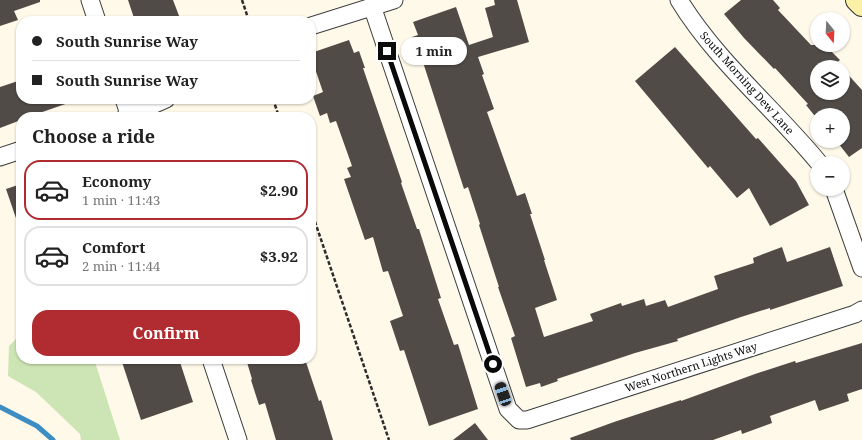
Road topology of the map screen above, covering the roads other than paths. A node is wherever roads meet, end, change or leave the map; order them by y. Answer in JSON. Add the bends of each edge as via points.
{"nodes":[{"id":1,"x":90,"y":0,"type":"edge"},
{"id":2,"x":394,"y":0,"type":"edge"},
{"id":3,"x":679,"y":0,"type":"edge"},
{"id":4,"x":857,"y":0,"type":"edge"},
{"id":5,"x":862,"y":5,"type":"edge"},
{"id":6,"x":372,"y":6,"type":"junction"},
{"id":7,"x":95,"y":16,"type":"edge"},
{"id":8,"x":316,"y":24,"type":"edge"},
{"id":9,"x":155,"y":104,"type":"edge"},
{"id":10,"x":139,"y":112,"type":"edge"},
{"id":11,"x":16,"y":152,"type":"edge"},
{"id":12,"x":812,"y":156,"type":"edge"},
{"id":13,"x":0,"y":157,"type":"edge"},
{"id":14,"x":836,"y":196,"type":"edge"},
{"id":15,"x":862,"y":268,"type":"edge"},
{"id":16,"x":862,"y":310,"type":"edge"},
{"id":17,"x":213,"y":364,"type":"edge"},
{"id":18,"x":238,"y":440,"type":"edge"}],
"edges":[{"from":1,"to":7,"type":"street"},
{"from":2,"to":6,"type":"street"},
{"from":3,"to":12,"type":"street","name":"South Morning Dew Lane","via":[[713,48]]},
{"from":4,"to":5,"type":"street"},
{"from":6,"to":8,"type":"street"},
{"from":6,"to":16,"type":"street","name":"West Northern Lights Way","via":[[508,409],[519,420],[527,420]]},
{"from":9,"to":10,"type":"street"},
{"from":11,"to":13,"type":"street"},
{"from":14,"to":15,"type":"street"},
{"from":17,"to":18,"type":"street"}]}
